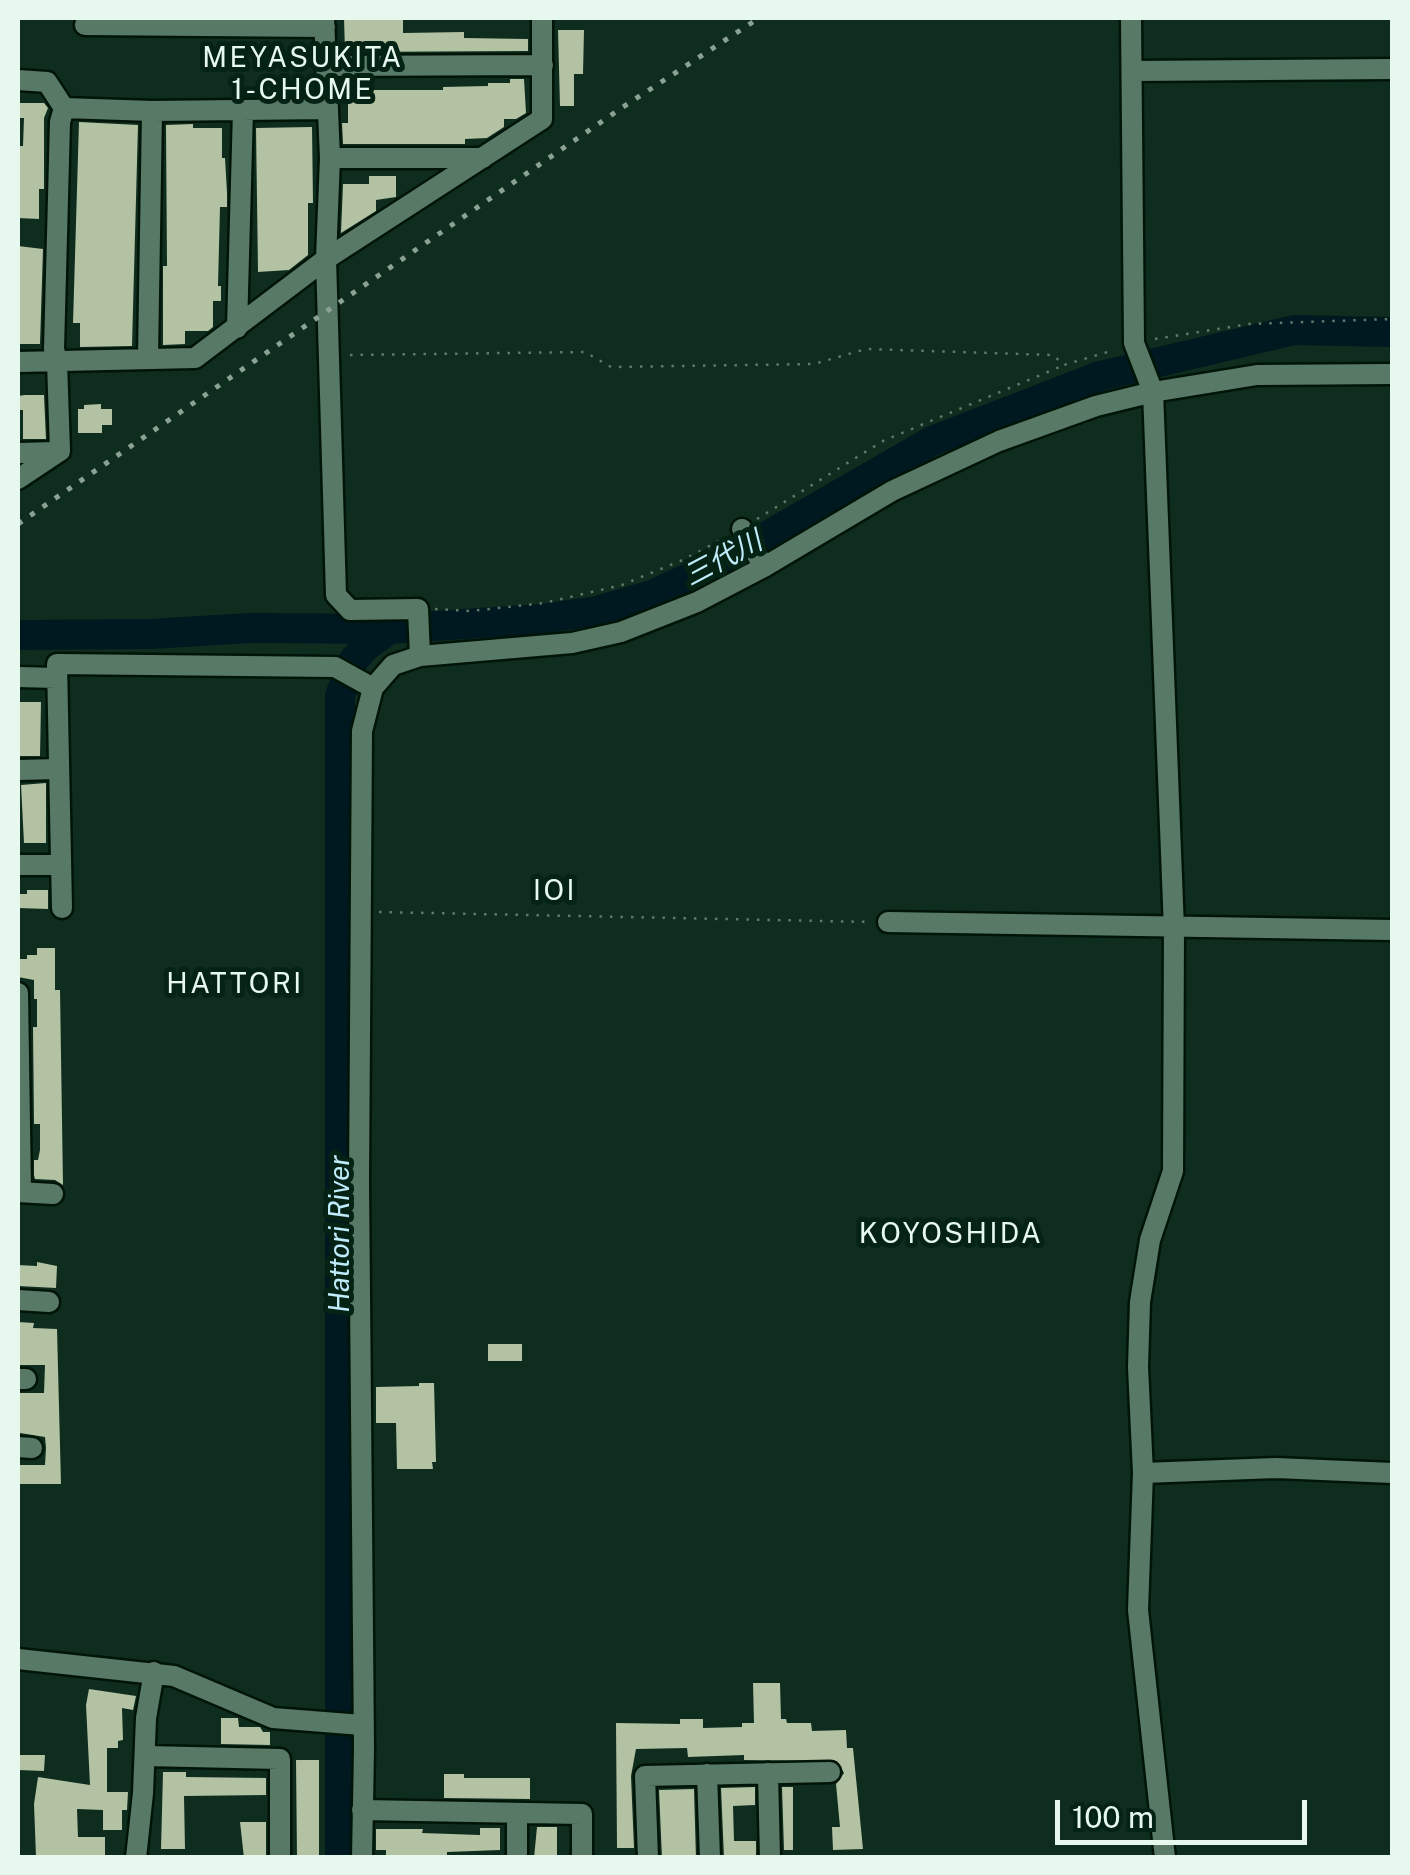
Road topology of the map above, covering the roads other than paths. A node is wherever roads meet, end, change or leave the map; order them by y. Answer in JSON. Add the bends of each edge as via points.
{"nodes":[{"id":1,"x":542,"y":18,"type":"edge"},
{"id":2,"x":1131,"y":18,"type":"edge"},
{"id":3,"x":324,"y":22,"type":"edge"},
{"id":4,"x":85,"y":26,"type":"dead end"},
{"id":5,"x":543,"y":65,"type":"junction"},
{"id":6,"x":327,"y":66,"type":"junction"},
{"id":7,"x":1392,"y":69,"type":"edge"},
{"id":8,"x":1132,"y":71,"type":"junction"},
{"id":9,"x":18,"y":80,"type":"edge"},
{"id":10,"x":64,"y":108,"type":"junction"},
{"id":11,"x":243,"y":110,"type":"junction"},
{"id":12,"x":328,"y":110,"type":"junction"},
{"id":13,"x":152,"y":111,"type":"junction"},
{"id":14,"x":330,"y":158,"type":"junction"},
{"id":15,"x":485,"y":158,"type":"junction"},
{"id":16,"x":326,"y":260,"type":"junction"},
{"id":17,"x":237,"y":328,"type":"junction"},
{"id":18,"x":148,"y":357,"type":"junction"},
{"id":19,"x":18,"y":362,"type":"edge"},
{"id":20,"x":58,"y":362,"type":"junction"},
{"id":21,"x":1392,"y":374,"type":"edge"},
{"id":22,"x":1153,"y":388,"type":"junction"},
{"id":23,"x":58,"y":452,"type":"junction"},
{"id":24,"x":18,"y":454,"type":"edge"},
{"id":25,"x":18,"y":480,"type":"edge"},
{"id":26,"x":743,"y":531,"type":"road end"},
{"id":27,"x":763,"y":565,"type":"junction"},
{"id":28,"x":420,"y":653,"type":"junction"},
{"id":29,"x":18,"y":677,"type":"edge"},
{"id":30,"x":58,"y":678,"type":"junction"},
{"id":31,"x":369,"y":686,"type":"junction"},
{"id":32,"x":59,"y":769,"type":"junction"},
{"id":33,"x":18,"y":770,"type":"edge"},
{"id":34,"x":18,"y":865,"type":"edge"},
{"id":35,"x":61,"y":865,"type":"junction"},
{"id":36,"x":62,"y":908,"type":"dead end"},
{"id":37,"x":888,"y":922,"type":"road end"},
{"id":38,"x":1174,"y":929,"type":"junction"},
{"id":39,"x":1392,"y":930,"type":"edge"},
{"id":40,"x":18,"y":993,"type":"edge"},
{"id":41,"x":18,"y":1033,"type":"edge"},
{"id":42,"x":19,"y":1192,"type":"edge"},
{"id":43,"x":53,"y":1194,"type":"dead end"},
{"id":44,"x":18,"y":1300,"type":"edge"},
{"id":45,"x":49,"y":1302,"type":"dead end"},
{"id":46,"x":1392,"y":1472,"type":"edge"},
{"id":47,"x":1142,"y":1473,"type":"junction"},
{"id":48,"x":18,"y":1659,"type":"edge"},
{"id":49,"x":154,"y":1672,"type":"junction"},
{"id":50,"x":362,"y":1725,"type":"junction"},
{"id":51,"x":144,"y":1756,"type":"junction"},
{"id":52,"x":830,"y":1772,"type":"dead end"},
{"id":53,"x":768,"y":1773,"type":"junction"},
{"id":54,"x":707,"y":1774,"type":"junction"},
{"id":55,"x":362,"y":1810,"type":"junction"},
{"id":56,"x":517,"y":1813,"type":"junction"},
{"id":57,"x":136,"y":1858,"type":"edge"},
{"id":58,"x":280,"y":1858,"type":"edge"},
{"id":59,"x":362,"y":1858,"type":"edge"},
{"id":60,"x":516,"y":1858,"type":"edge"},
{"id":61,"x":582,"y":1858,"type":"edge"},
{"id":62,"x":648,"y":1858,"type":"edge"},
{"id":63,"x":710,"y":1858,"type":"edge"},
{"id":64,"x":770,"y":1858,"type":"edge"},
{"id":65,"x":1165,"y":1858,"type":"edge"}],
"edges":[{"from":1,"to":5,"type":"street"},
{"from":2,"to":8,"type":"street"},
{"from":3,"to":4,"type":"street"},
{"from":3,"to":6,"type":"street"},
{"from":5,"to":6,"type":"street"},
{"from":5,"to":15,"type":"street","via":[[542,118]]},
{"from":6,"to":12,"type":"street"},
{"from":7,"to":8,"type":"street"},
{"from":8,"to":22,"type":"street","via":[[1136,346]]},
{"from":9,"to":10,"type":"street","via":[[47,82]]},
{"from":10,"to":13,"type":"street"},
{"from":10,"to":20,"type":"street"},
{"from":11,"to":12,"type":"street"},
{"from":11,"to":13,"type":"street"},
{"from":11,"to":17,"type":"street"},
{"from":12,"to":14,"type":"street"},
{"from":13,"to":18,"type":"street"},
{"from":14,"to":15,"type":"street"},
{"from":14,"to":16,"type":"street"},
{"from":15,"to":16,"type":"street"},
{"from":16,"to":17,"type":"street"},
{"from":16,"to":28,"type":"street","via":[[336,595],[350,610],[419,612]]},
{"from":17,"to":18,"type":"street","via":[[195,358]]},
{"from":18,"to":20,"type":"street"},
{"from":19,"to":20,"type":"street"},
{"from":20,"to":23,"type":"street"},
{"from":21,"to":22,"type":"street","via":[[1257,375]]},
{"from":22,"to":27,"type":"street","via":[[999,441],[892,491]]},
{"from":22,"to":38,"type":"street"},
{"from":23,"to":24,"type":"street"},
{"from":23,"to":25,"type":"street"},
{"from":26,"to":27,"type":"street"},
{"from":27,"to":28,"type":"street","via":[[698,602],[621,632],[572,643]]},
{"from":28,"to":31,"type":"street"},
{"from":29,"to":30,"type":"street"},
{"from":30,"to":31,"type":"street","via":[[57,664],[335,667]]},
{"from":30,"to":32,"type":"street"},
{"from":31,"to":50,"type":"street","via":[[362,732]]},
{"from":32,"to":33,"type":"street"},
{"from":32,"to":35,"type":"street"},
{"from":34,"to":35,"type":"street"},
{"from":35,"to":36,"type":"street"},
{"from":37,"to":38,"type":"street"},
{"from":38,"to":39,"type":"street"},
{"from":38,"to":47,"type":"street","via":[[1172,1171],[1140,1302]]},
{"from":40,"to":41,"type":"street"},
{"from":41,"to":42,"type":"street"},
{"from":42,"to":43,"type":"street"},
{"from":44,"to":45,"type":"street"},
{"from":46,"to":47,"type":"street"},
{"from":47,"to":65,"type":"street","via":[[1138,1610]]},
{"from":48,"to":49,"type":"street"},
{"from":49,"to":50,"type":"street","via":[[273,1718]]},
{"from":49,"to":51,"type":"street"},
{"from":50,"to":55,"type":"street"},
{"from":51,"to":57,"type":"street"},
{"from":51,"to":58,"type":"street","via":[[280,1759]]},
{"from":52,"to":53,"type":"street"},
{"from":53,"to":54,"type":"street"},
{"from":53,"to":64,"type":"street"},
{"from":54,"to":62,"type":"street","via":[[645,1776]]},
{"from":54,"to":63,"type":"street"},
{"from":55,"to":56,"type":"street"},
{"from":55,"to":59,"type":"street"},
{"from":56,"to":60,"type":"street"},
{"from":56,"to":61,"type":"street","via":[[582,1814]]}]}
